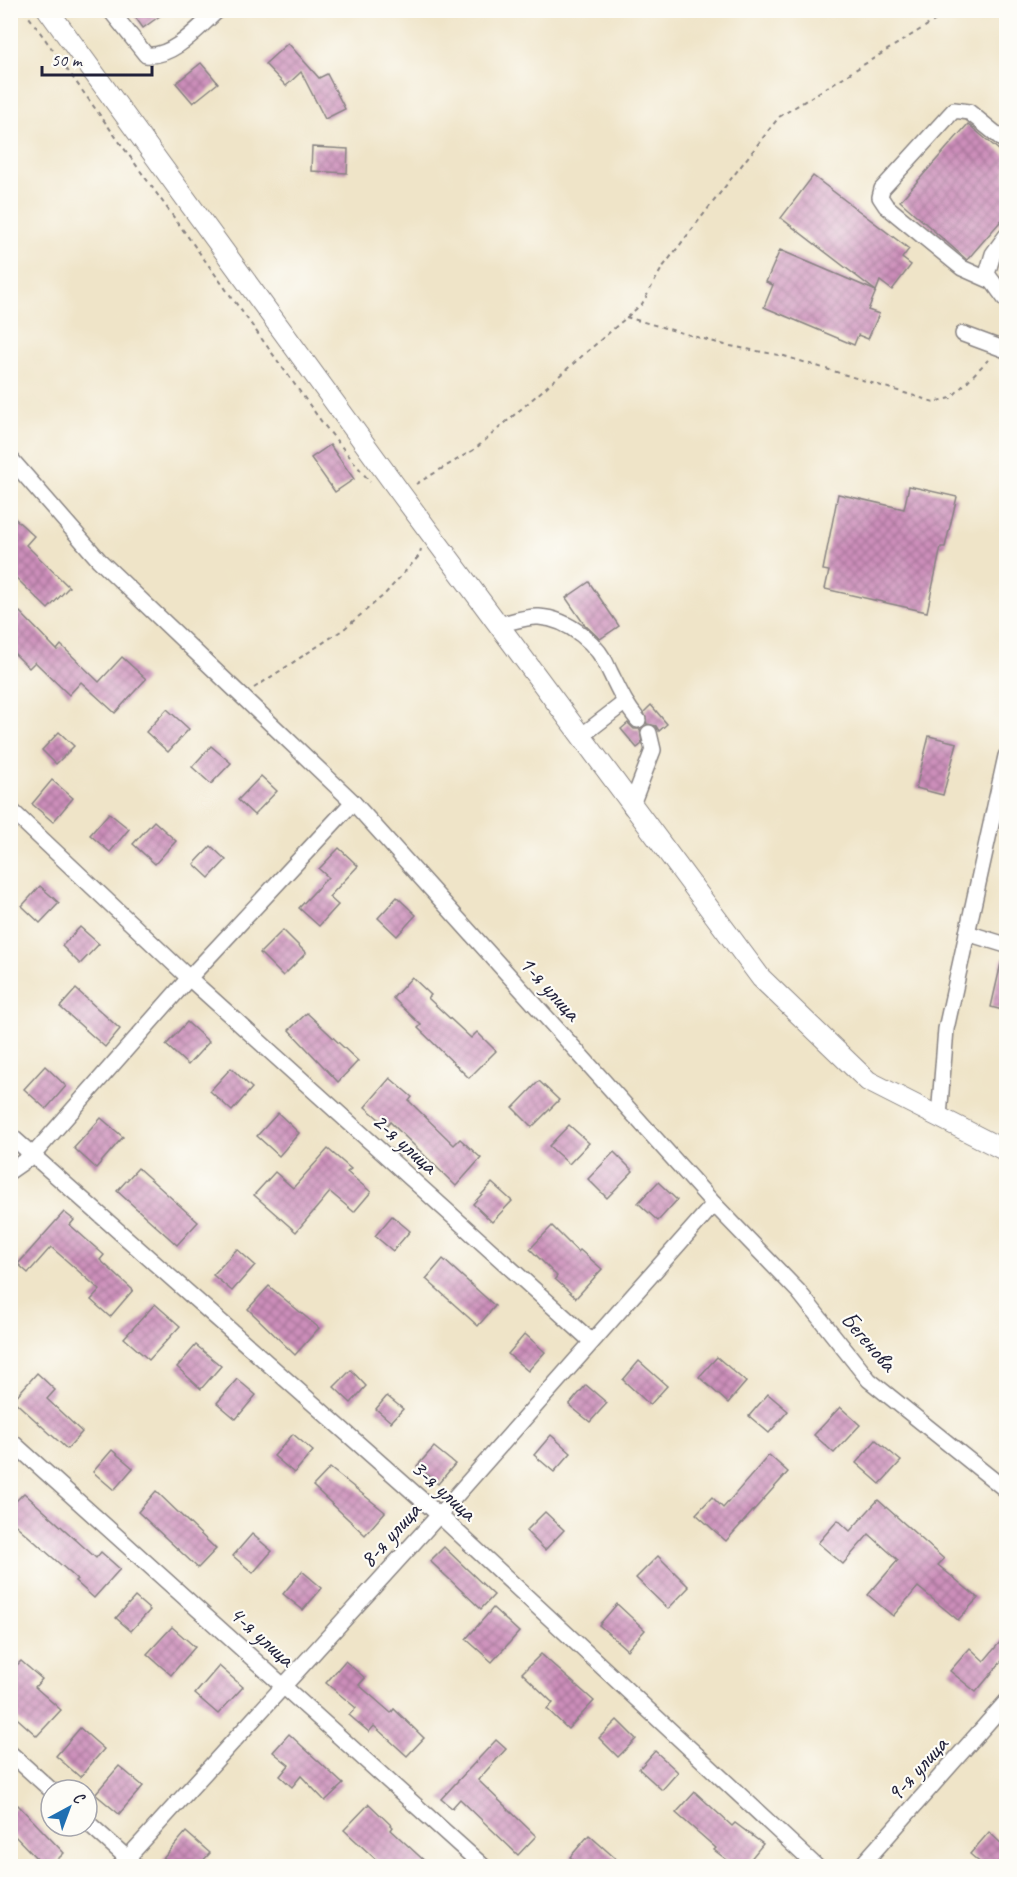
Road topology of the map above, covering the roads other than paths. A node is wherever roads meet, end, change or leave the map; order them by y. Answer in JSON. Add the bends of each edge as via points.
{"nodes":[{"id":1,"x":48,"y":10,"type":"edge"},
{"id":2,"x":110,"y":10,"type":"edge"},
{"id":3,"x":218,"y":10,"type":"edge"},
{"id":4,"x":1006,"y":142,"type":"edge"},
{"id":5,"x":1006,"y":236,"type":"edge"},
{"id":6,"x":989,"y":280,"type":"junction"},
{"id":7,"x":1006,"y":300,"type":"edge"},
{"id":8,"x":963,"y":333,"type":"dead end"},
{"id":9,"x":1003,"y":349,"type":"edge"},
{"id":10,"x":10,"y":458,"type":"edge"},
{"id":11,"x":498,"y":625,"type":"junction"},
{"id":12,"x":624,"y":703,"type":"junction"},
{"id":13,"x":638,"y":720,"type":"dead end"},
{"id":14,"x":649,"y":733,"type":"dead end"},
{"id":15,"x":580,"y":737,"type":"junction"},
{"id":16,"x":1006,"y":756,"type":"edge"},
{"id":17,"x":353,"y":802,"type":"junction"},
{"id":18,"x":632,"y":807,"type":"junction"},
{"id":19,"x":10,"y":809,"type":"edge"},
{"id":20,"x":967,"y":933,"type":"junction"},
{"id":21,"x":1006,"y":945,"type":"edge"},
{"id":22,"x":189,"y":978,"type":"junction"},
{"id":23,"x":939,"y":1117,"type":"junction"},
{"id":24,"x":10,"y":1135,"type":"edge"},
{"id":25,"x":1006,"y":1151,"type":"edge"},
{"id":26,"x":33,"y":1155,"type":"junction"},
{"id":27,"x":10,"y":1170,"type":"edge"},
{"id":28,"x":714,"y":1204,"type":"junction"},
{"id":29,"x":591,"y":1341,"type":"junction"},
{"id":30,"x":10,"y":1440,"type":"edge"},
{"id":31,"x":1006,"y":1490,"type":"edge"},
{"id":32,"x":439,"y":1515,"type":"junction"},
{"id":33,"x":284,"y":1687,"type":"junction"},
{"id":34,"x":1006,"y":1702,"type":"edge"},
{"id":35,"x":10,"y":1753,"type":"edge"},
{"id":36,"x":39,"y":1779,"type":"edge"},
{"id":37,"x":99,"y":1834,"type":"edge"},
{"id":38,"x":128,"y":1864,"type":"edge"},
{"id":39,"x":483,"y":1866,"type":"edge"},
{"id":40,"x":816,"y":1866,"type":"edge"},
{"id":41,"x":861,"y":1866,"type":"edge"}],
"edges":[{"from":1,"to":11,"type":"main road"},
{"from":2,"to":3,"type":"street","via":[[146,55],[155,56],[176,46]]},
{"from":4,"to":6,"type":"street","via":[[969,111],[954,110],[879,197],[962,268]]},
{"from":5,"to":6,"type":"street","via":[[987,268]]},
{"from":6,"to":7,"type":"street"},
{"from":8,"to":9,"type":"street"},
{"from":10,"to":17,"type":"street","name":"1-я улица","via":[[99,560]]},
{"from":11,"to":12,"type":"street","via":[[537,617],[558,620],[587,639],[600,654]]},
{"from":11,"to":15,"type":"main road"},
{"from":12,"to":13,"type":"street"},
{"from":12,"to":15,"type":"street"},
{"from":14,"to":18,"type":"street","via":[[653,750]]},
{"from":15,"to":18,"type":"main road"},
{"from":16,"to":20,"type":"street"},
{"from":17,"to":22,"type":"street"},
{"from":17,"to":28,"type":"street","name":"1-я улица"},
{"from":18,"to":23,"type":"main road","via":[[761,978],[868,1081]]},
{"from":19,"to":22,"type":"street","name":"2-я улица"},
{"from":20,"to":21,"type":"street"},
{"from":20,"to":23,"type":"street","via":[[946,1029]]},
{"from":22,"to":26,"type":"street"},
{"from":22,"to":29,"type":"street","name":"2-я улица"},
{"from":23,"to":25,"type":"main road"},
{"from":24,"to":26,"type":"street","name":"3-я улица"},
{"from":26,"to":27,"type":"street"},
{"from":26,"to":32,"type":"street","name":"3-я улица"},
{"from":28,"to":29,"type":"street","name":"8-я улица"},
{"from":28,"to":31,"type":"street","name":"Бегенова","via":[[798,1291],[869,1380]]},
{"from":29,"to":32,"type":"street","name":"8-я улица"},
{"from":30,"to":33,"type":"street","name":"4-я улица"},
{"from":32,"to":33,"type":"street","name":"8-я улица"},
{"from":32,"to":40,"type":"street","name":"3-я улица"},
{"from":33,"to":38,"type":"street","name":"8-я улица"},
{"from":33,"to":39,"type":"street","name":"4-я улица"},
{"from":34,"to":41,"type":"street","name":"9-я улица"},
{"from":35,"to":36,"type":"street"},
{"from":37,"to":38,"type":"street"}]}
